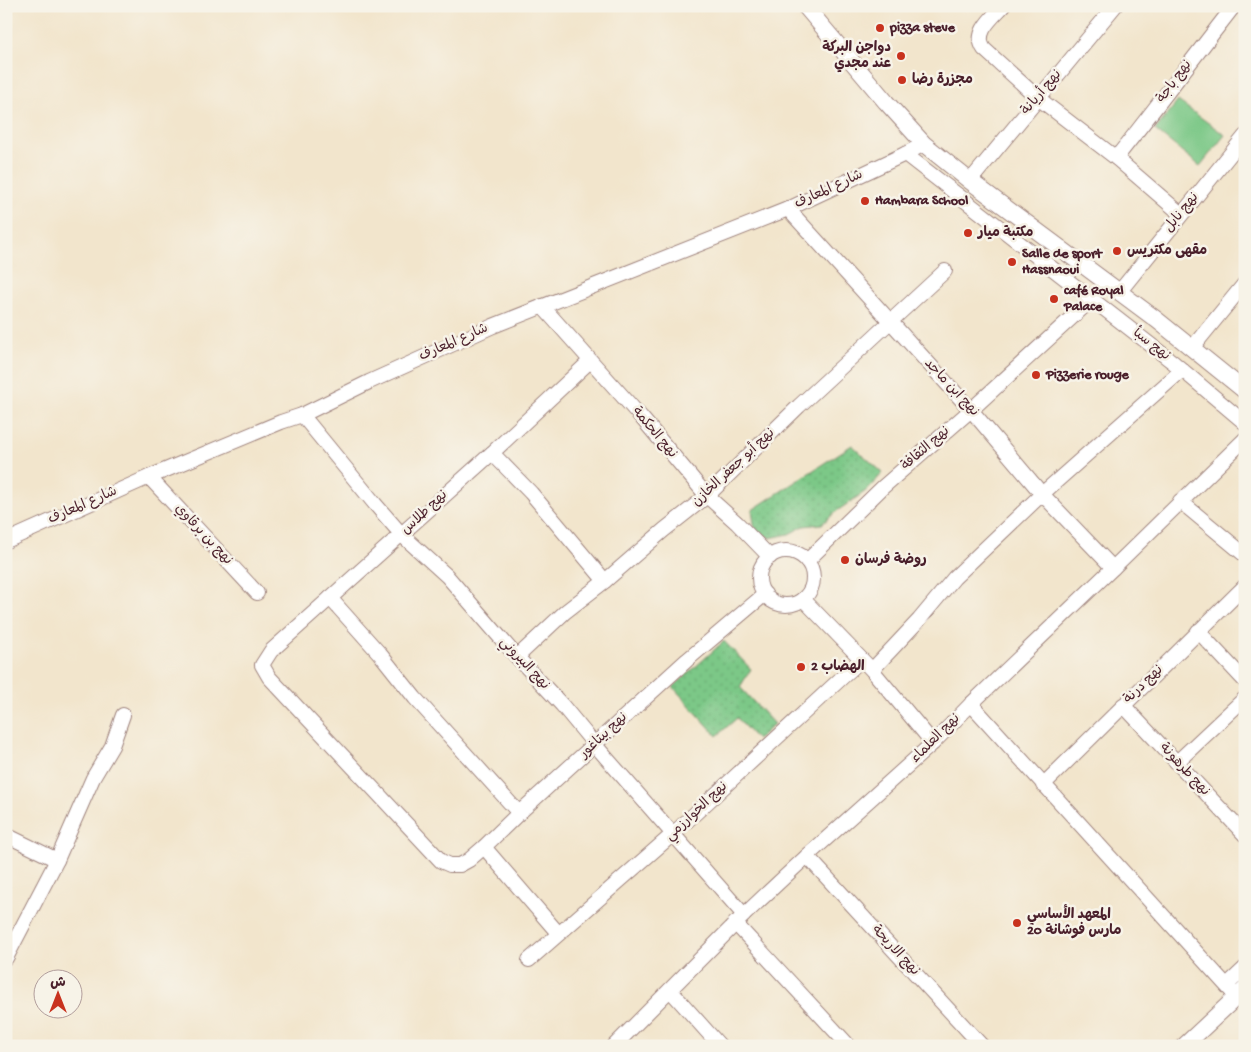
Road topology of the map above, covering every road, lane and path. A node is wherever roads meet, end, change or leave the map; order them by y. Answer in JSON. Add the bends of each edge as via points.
{"nodes":[{"id":1,"x":805,"y":6,"type":"edge"},
{"id":2,"x":1002,"y":6,"type":"edge"},
{"id":3,"x":1116,"y":6,"type":"edge"},
{"id":4,"x":1234,"y":6,"type":"edge"},
{"id":5,"x":1038,"y":98,"type":"junction"},
{"id":6,"x":1245,"y":136,"type":"edge"},
{"id":7,"x":924,"y":144,"type":"junction"},
{"id":8,"x":906,"y":154,"type":"junction"},
{"id":9,"x":1116,"y":158,"type":"junction"},
{"id":10,"x":970,"y":181,"type":"junction"},
{"id":11,"x":788,"y":209,"type":"junction"},
{"id":12,"x":1181,"y":214,"type":"junction"},
{"id":13,"x":945,"y":271,"type":"dead end"},
{"id":14,"x":1245,"y":283,"type":"edge"},
{"id":15,"x":1120,"y":291,"type":"junction"},
{"id":16,"x":1092,"y":299,"type":"junction"},
{"id":17,"x":542,"y":306,"type":"junction"},
{"id":18,"x":890,"y":322,"type":"junction"},
{"id":19,"x":1192,"y":348,"type":"junction"},
{"id":20,"x":590,"y":361,"type":"junction"},
{"id":21,"x":1182,"y":370,"type":"junction"},
{"id":22,"x":1245,"y":391,"type":"edge"},
{"id":23,"x":972,"y":410,"type":"junction"},
{"id":24,"x":302,"y":415,"type":"junction"},
{"id":25,"x":1245,"y":423,"type":"edge"},
{"id":26,"x":1245,"y":439,"type":"edge"},
{"id":27,"x":492,"y":453,"type":"junction"},
{"id":28,"x":149,"y":476,"type":"junction"},
{"id":29,"x":1042,"y":494,"type":"junction"},
{"id":30,"x":707,"y":496,"type":"junction"},
{"id":31,"x":1180,"y":501,"type":"junction"},
{"id":32,"x":402,"y":535,"type":"junction"},
{"id":33,"x":6,"y":541,"type":"edge"},
{"id":34,"x":1245,"y":555,"type":"edge"},
{"id":35,"x":770,"y":556,"type":"junction"},
{"id":36,"x":807,"y":561,"type":"junction"},
{"id":37,"x":1113,"y":568,"type":"junction"},
{"id":38,"x":605,"y":581,"type":"junction"},
{"id":39,"x":1245,"y":586,"type":"edge"},
{"id":40,"x":257,"y":593,"type":"dead end"},
{"id":41,"x":765,"y":594,"type":"junction"},
{"id":42,"x":330,"y":598,"type":"junction"},
{"id":43,"x":803,"y":599,"type":"junction"},
{"id":44,"x":1198,"y":631,"type":"junction"},
{"id":45,"x":517,"y":657,"type":"junction"},
{"id":46,"x":861,"y":660,"type":"junction"},
{"id":47,"x":872,"y":670,"type":"junction"},
{"id":48,"x":1245,"y":681,"type":"edge"},
{"id":49,"x":1245,"y":698,"type":"edge"},
{"id":50,"x":971,"y":704,"type":"junction"},
{"id":51,"x":1123,"y":705,"type":"junction"},
{"id":52,"x":123,"y":715,"type":"dead end"},
{"id":53,"x":933,"y":743,"type":"junction"},
{"id":54,"x":595,"y":745,"type":"junction"},
{"id":55,"x":1177,"y":762,"type":"junction"},
{"id":56,"x":1043,"y":785,"type":"junction"},
{"id":57,"x":520,"y":813,"type":"junction"},
{"id":58,"x":672,"y":834,"type":"junction"},
{"id":59,"x":6,"y":835,"type":"edge"},
{"id":60,"x":1245,"y":835,"type":"edge"},
{"id":61,"x":484,"y":848,"type":"junction"},
{"id":62,"x":807,"y":856,"type":"junction"},
{"id":63,"x":57,"y":860,"type":"junction"},
{"id":64,"x":441,"y":861,"type":"joint"},
{"id":65,"x":740,"y":919,"type":"junction"},
{"id":66,"x":558,"y":932,"type":"junction"},
{"id":67,"x":6,"y":958,"type":"edge"},
{"id":68,"x":529,"y":960,"type":"dead end"},
{"id":69,"x":1245,"y":968,"type":"edge"},
{"id":70,"x":670,"y":990,"type":"junction"},
{"id":71,"x":1236,"y":990,"type":"edge"},
{"id":72,"x":614,"y":1046,"type":"edge"},
{"id":73,"x":720,"y":1046,"type":"edge"},
{"id":74,"x":848,"y":1046,"type":"edge"},
{"id":75,"x":982,"y":1046,"type":"edge"},
{"id":76,"x":1184,"y":1046,"type":"edge"}],
"edges":[{"from":1,"to":7,"type":"street"},
{"from":2,"to":5,"type":"street","via":[[981,32],[982,46]]},
{"from":3,"to":5,"type":"street","name":"نهج أريانة"},
{"from":4,"to":9,"type":"street","name":"نهج باجة"},
{"from":5,"to":9,"type":"street"},
{"from":5,"to":10,"type":"street","name":"نهج أريانة"},
{"from":6,"to":12,"type":"street","name":"نهج نابل"},
{"from":7,"to":8,"type":"street"},
{"from":7,"to":10,"type":"street"},
{"from":8,"to":11,"type":"street","name":"شارع المعارف"},
{"from":8,"to":16,"type":"street","name":"نهج سبأ"},
{"from":9,"to":12,"type":"street"},
{"from":10,"to":15,"type":"street"},
{"from":11,"to":17,"type":"street","name":"شارع المعارف"},
{"from":11,"to":18,"type":"street","name":"نهج ابن ماجد"},
{"from":12,"to":15,"type":"street","name":"نهج نابل"},
{"from":13,"to":18,"type":"street","name":"نهج أبو جعفر الخازن"},
{"from":14,"to":19,"type":"street"},
{"from":15,"to":19,"type":"street"},
{"from":16,"to":21,"type":"street","name":"نهج سبأ"},
{"from":16,"to":23,"type":"street","name":"نهج الثقافة"},
{"from":17,"to":20,"type":"street","name":"نهج الحكمة"},
{"from":17,"to":24,"type":"street","name":"شارع المعارف"},
{"from":18,"to":23,"type":"street","name":"نهج ابن ماجد"},
{"from":18,"to":30,"type":"street","name":"نهج أبو جعفر الخازن"},
{"from":19,"to":22,"type":"street"},
{"from":20,"to":27,"type":"street","name":"نهج طلاس"},
{"from":20,"to":30,"type":"street","name":"نهج الحكمة"},
{"from":21,"to":25,"type":"street","name":"نهج سبأ"},
{"from":21,"to":29,"type":"street"},
{"from":23,"to":29,"type":"street","name":"نهج ابن ماجد"},
{"from":23,"to":36,"type":"street","name":"نهج الثقافة","via":[[884,487]]},
{"from":24,"to":28,"type":"street","name":"شارع المعارف"},
{"from":24,"to":32,"type":"street","name":"نهج البيروني"},
{"from":26,"to":31,"type":"street","name":"نهج العلماء"},
{"from":27,"to":32,"type":"street","name":"نهج طلاس"},
{"from":27,"to":38,"type":"street","via":[[531,493]]},
{"from":28,"to":33,"type":"street","name":"شارع المعارف"},
{"from":28,"to":40,"type":"street","name":"نهج بن برقاوي"},
{"from":29,"to":37,"type":"street","name":"نهج ابن ماجد"},
{"from":29,"to":47,"type":"street","via":[[954,578]]},
{"from":30,"to":35,"type":"street","name":"نهج الحكمة"},
{"from":30,"to":38,"type":"street","name":"نهج أبو جعفر الخازن"},
{"from":31,"to":34,"type":"street"},
{"from":31,"to":37,"type":"street","name":"نهج العلماء"},
{"from":32,"to":42,"type":"street","name":"نهج طلاس"},
{"from":32,"to":45,"type":"street","name":"نهج البيروني","via":[[447,576]]},
{"from":35,"to":36,"type":"street","via":[[790,551]]},
{"from":35,"to":41,"type":"street","via":[[760,575],[760,585]]},
{"from":36,"to":43,"type":"street","via":[[813,581]]},
{"from":37,"to":50,"type":"street","name":"نهج العلماء"},
{"from":38,"to":45,"type":"street","name":"نهج أبو جعفر الخازن","via":[[565,612]]},
{"from":39,"to":44,"type":"street","name":"نهج درنة"},
{"from":41,"to":43,"type":"street","via":[[783,604]]},
{"from":41,"to":54,"type":"street","name":"نهج بيتاغور"},
{"from":42,"to":57,"type":"street","via":[[415,698]]},
{"from":42,"to":64,"type":"street","name":"نهج طلاس","via":[[270,651],[262,665],[289,699]]},
{"from":43,"to":46,"type":"street"},
{"from":44,"to":48,"type":"street"},
{"from":44,"to":51,"type":"street","name":"نهج درنة"},
{"from":45,"to":54,"type":"street","name":"نهج البيروني"},
{"from":46,"to":47,"type":"street"},
{"from":46,"to":58,"type":"street","name":"نهج الخوارزمي"},
{"from":47,"to":53,"type":"street"},
{"from":49,"to":55,"type":"street"},
{"from":50,"to":53,"type":"street","name":"نهج العلماء"},
{"from":50,"to":56,"type":"street"},
{"from":51,"to":55,"type":"street","name":"نهج طرهونة"},
{"from":51,"to":56,"type":"street","name":"نهج درنة"},
{"from":52,"to":63,"type":"street","via":[[112,746],[93,778]]},
{"from":53,"to":62,"type":"street","name":"نهج العلماء"},
{"from":54,"to":57,"type":"street","name":"نهج بيتاغور"},
{"from":54,"to":58,"type":"street","name":"نهج البيروني"},
{"from":55,"to":60,"type":"street","name":"نهج طرهونة"},
{"from":56,"to":71,"type":"street"},
{"from":57,"to":61,"type":"street","name":"نهج بيتاغور"},
{"from":58,"to":65,"type":"street","name":"نهج البيروني"},
{"from":58,"to":66,"type":"street","name":"نهج الخوارزمي"},
{"from":59,"to":63,"type":"street"},
{"from":61,"to":64,"type":"street","name":"نهج بيتاغور","via":[[460,865]]},
{"from":61,"to":66,"type":"street"},
{"from":62,"to":65,"type":"street","name":"نهج العلماء"},
{"from":62,"to":75,"type":"street","name":"نهج الاريحة"},
{"from":63,"to":67,"type":"street"},
{"from":65,"to":70,"type":"street","name":"نهج العلماء"},
{"from":65,"to":74,"type":"street","name":"نهج البيروني"},
{"from":66,"to":68,"type":"street","name":"نهج الخوارزمي"},
{"from":69,"to":71,"type":"street"},
{"from":70,"to":72,"type":"street","name":"نهج العلماء"},
{"from":70,"to":73,"type":"street"},
{"from":71,"to":76,"type":"street"}]}
